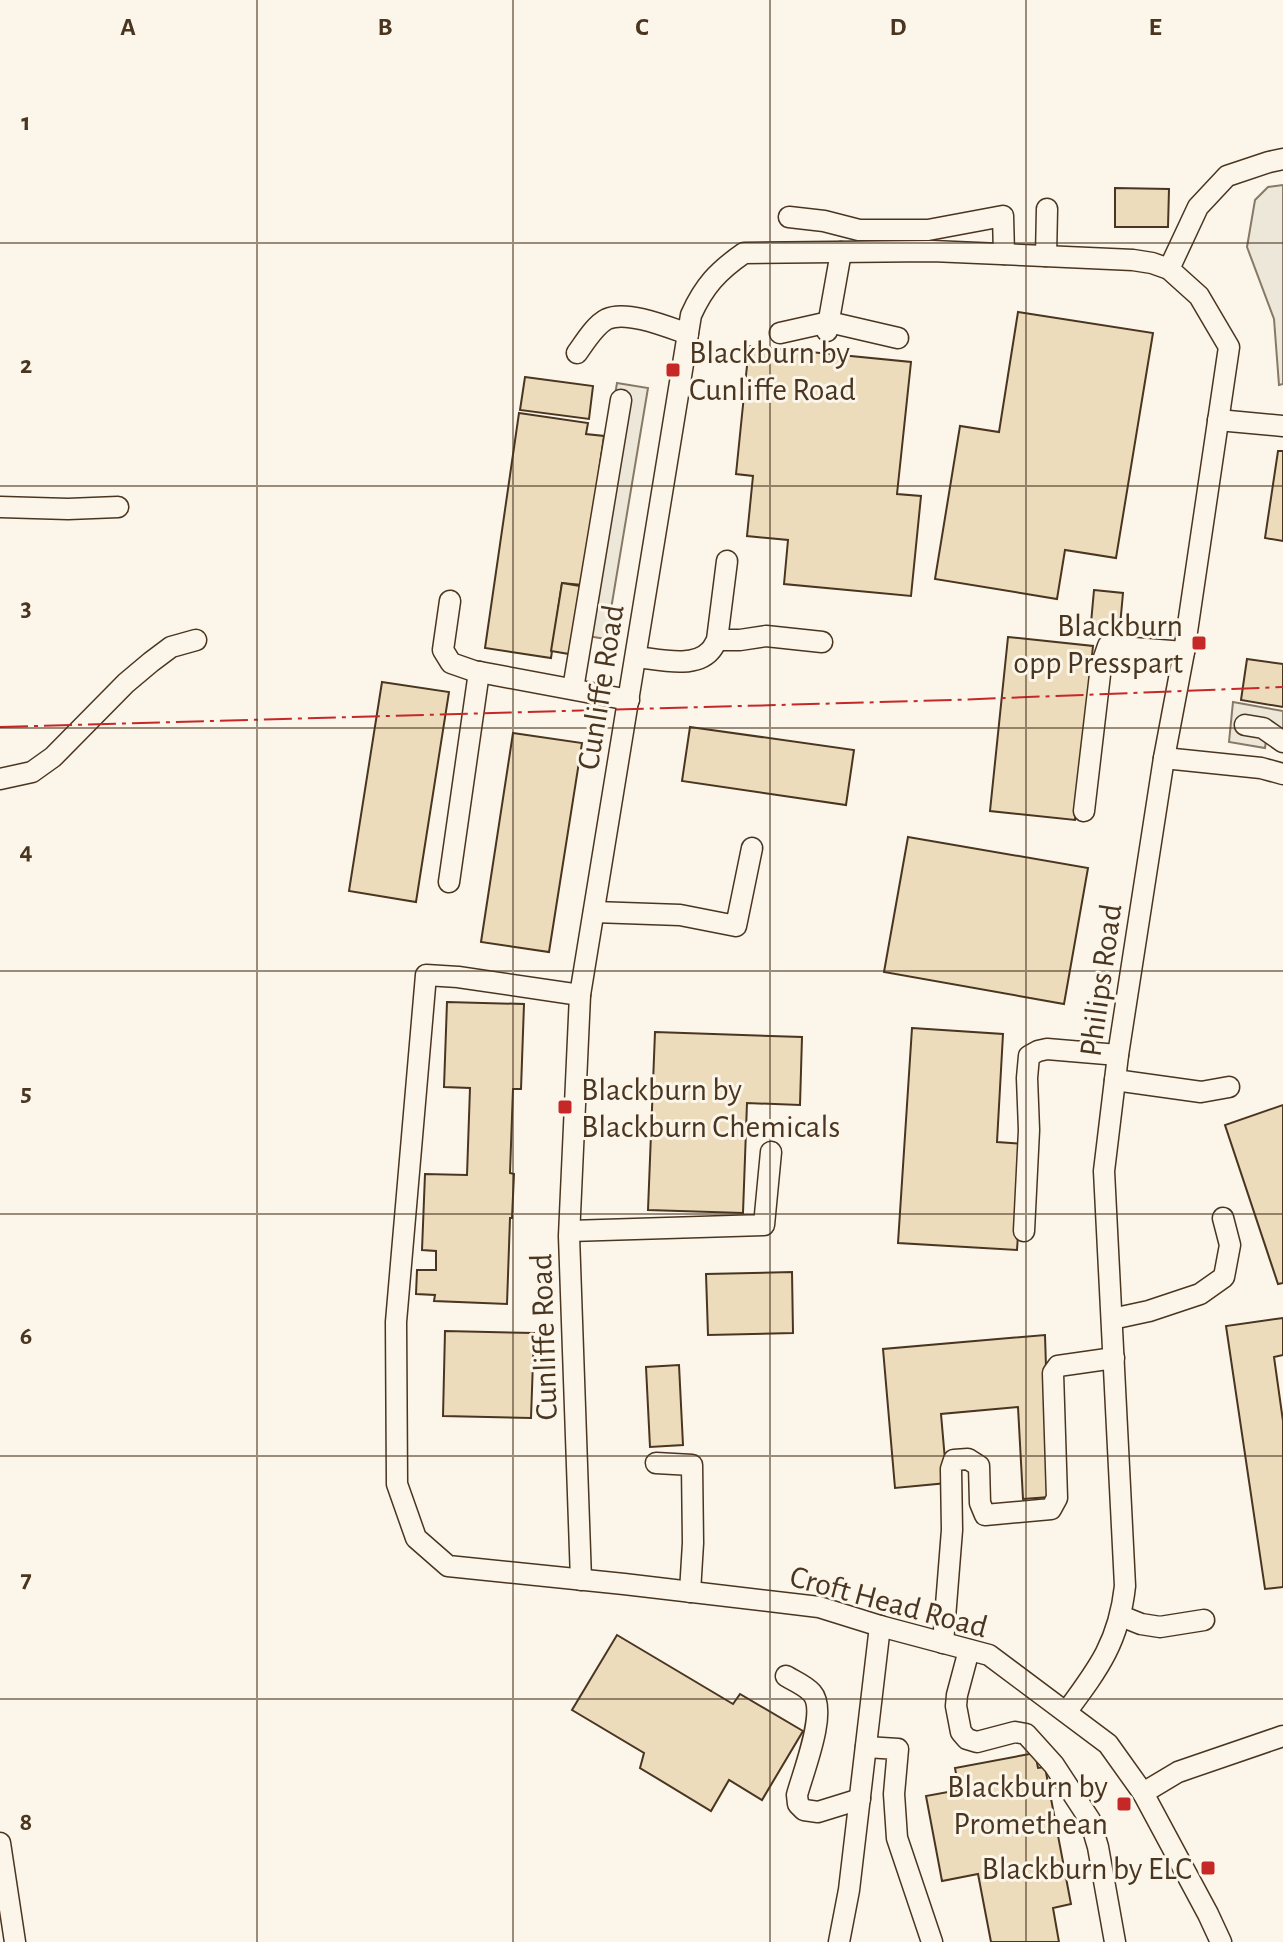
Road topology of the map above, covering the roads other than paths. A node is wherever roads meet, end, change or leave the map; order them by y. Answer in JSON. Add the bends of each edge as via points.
{"nodes":[{"id":1,"x":1283,"y":159,"type":"edge"},
{"id":2,"x":1047,"y":209,"type":"dead end"},
{"id":3,"x":789,"y":217,"type":"dead end"},
{"id":4,"x":841,"y":252,"type":"junction"},
{"id":5,"x":1004,"y":254,"type":"junction"},
{"id":6,"x":1046,"y":256,"type":"junction"},
{"id":7,"x":1169,"y":269,"type":"junction"},
{"id":8,"x":828,"y":326,"type":"junction"},
{"id":9,"x":780,"y":333,"type":"dead end"},
{"id":10,"x":688,"y":334,"type":"junction"},
{"id":11,"x":898,"y":338,"type":"dead end"},
{"id":12,"x":577,"y":353,"type":"dead end"},
{"id":13,"x":621,"y":400,"type":"dead end"},
{"id":14,"x":1218,"y":420,"type":"junction"},
{"id":15,"x":1283,"y":426,"type":"edge"},
{"id":16,"x":0,"y":507,"type":"edge"},
{"id":17,"x":118,"y":507,"type":"dead end"},
{"id":18,"x":727,"y":561,"type":"dead end"},
{"id":19,"x":450,"y":601,"type":"dead end"},
{"id":20,"x":196,"y":640,"type":"dead end"},
{"id":21,"x":717,"y":640,"type":"junction"},
{"id":22,"x":822,"y":642,"type":"dead end"},
{"id":23,"x":1184,"y":652,"type":"junction"},
{"id":24,"x":636,"y":657,"type":"junction"},
{"id":25,"x":479,"y":672,"type":"junction"},
{"id":26,"x":573,"y":689,"type":"junction"},
{"id":27,"x":629,"y":700,"type":"junction"},
{"id":28,"x":1245,"y":725,"type":"dead end"},
{"id":29,"x":1283,"y":744,"type":"edge"},
{"id":30,"x":1164,"y":758,"type":"junction"},
{"id":31,"x":1281,"y":773,"type":"edge"},
{"id":32,"x":0,"y":779,"type":"edge"},
{"id":33,"x":1084,"y":811,"type":"dead end"},
{"id":34,"x":752,"y":848,"type":"dead end"},
{"id":35,"x":449,"y":882,"type":"dead end"},
{"id":36,"x":594,"y":912,"type":"junction"},
{"id":37,"x":580,"y":995,"type":"junction"},
{"id":38,"x":1118,"y":1055,"type":"junction"},
{"id":39,"x":1115,"y":1080,"type":"junction"},
{"id":40,"x":1229,"y":1087,"type":"dead end"},
{"id":41,"x":771,"y":1152,"type":"dead end"},
{"id":42,"x":1223,"y":1218,"type":"dead end"},
{"id":43,"x":570,"y":1231,"type":"junction"},
{"id":44,"x":1024,"y":1231,"type":"dead end"},
{"id":45,"x":1112,"y":1319,"type":"junction"},
{"id":46,"x":1114,"y":1358,"type":"junction"},
{"id":47,"x":656,"y":1463,"type":"dead end"},
{"id":48,"x":581,"y":1580,"type":"junction"},
{"id":49,"x":690,"y":1592,"type":"junction"},
{"id":50,"x":1121,"y":1616,"type":"junction"},
{"id":51,"x":1204,"y":1620,"type":"dead end"},
{"id":52,"x":880,"y":1626,"type":"junction"},
{"id":53,"x":943,"y":1643,"type":"junction"},
{"id":54,"x":969,"y":1650,"type":"junction"},
{"id":55,"x":786,"y":1676,"type":"dead end"},
{"id":56,"x":1067,"y":1711,"type":"junction"},
{"id":57,"x":1283,"y":1736,"type":"edge"},
{"id":58,"x":866,"y":1747,"type":"junction"},
{"id":59,"x":1143,"y":1793,"type":"junction"},
{"id":60,"x":859,"y":1804,"type":"junction"},
{"id":61,"x":0,"y":1843,"type":"edge"},
{"id":62,"x":15,"y":1942,"type":"edge"},
{"id":63,"x":839,"y":1942,"type":"edge"},
{"id":64,"x":932,"y":1942,"type":"edge"},
{"id":65,"x":1115,"y":1942,"type":"edge"},
{"id":66,"x":1221,"y":1942,"type":"edge"}],
"edges":[{"from":1,"to":7,"type":"street","via":[[1227,176],[1198,207]]},
{"from":2,"to":6,"type":"street"},
{"from":3,"to":5,"type":"street","via":[[859,230],[928,230],[1003,216]]},
{"from":4,"to":5,"type":"street","name":"Cunliffe Road"},
{"from":4,"to":8,"type":"street"},
{"from":4,"to":10,"type":"street","name":"Cunliffe Road","via":[[744,253],[700,295]]},
{"from":5,"to":6,"type":"street","name":"Cunliffe Road"},
{"from":6,"to":7,"type":"street","name":"Cunliffe Road","via":[[1133,260]]},
{"from":7,"to":14,"type":"street","name":"Philips Road","via":[[1199,296],[1229,347]]},
{"from":8,"to":9,"type":"street"},
{"from":8,"to":11,"type":"street"},
{"from":10,"to":12,"type":"street","via":[[628,317],[608,318]]},
{"from":10,"to":24,"type":"street","name":"Cunliffe Road"},
{"from":13,"to":26,"type":"street"},
{"from":14,"to":15,"type":"street"},
{"from":14,"to":23,"type":"street","name":"Philips Road"},
{"from":16,"to":17,"type":"street"},
{"from":18,"to":21,"type":"street"},
{"from":19,"to":25,"type":"street","via":[[443,650],[451,663]]},
{"from":20,"to":32,"type":"street","via":[[171,647],[142,669],[32,772]]},
{"from":21,"to":22,"type":"street","via":[[766,636]]},
{"from":21,"to":24,"type":"street","via":[[698,660]]},
{"from":23,"to":30,"type":"street","name":"Philips Road"},
{"from":23,"to":33,"type":"street","via":[[1108,646],[1101,666]]},
{"from":24,"to":27,"type":"street","name":"Cunliffe Road"},
{"from":25,"to":26,"type":"street"},
{"from":25,"to":35,"type":"street"},
{"from":26,"to":27,"type":"street"},
{"from":27,"to":36,"type":"street","name":"Cunliffe Road"},
{"from":28,"to":29,"type":"street","via":[[1263,728]]},
{"from":29,"to":31,"type":"street"},
{"from":30,"to":31,"type":"street"},
{"from":30,"to":38,"type":"street","name":"Philips Road"},
{"from":34,"to":36,"type":"street","via":[[736,926],[680,915]]},
{"from":36,"to":37,"type":"street","name":"Cunliffe Road"},
{"from":37,"to":43,"type":"street","name":"Cunliffe Road"},
{"from":37,"to":48,"type":"street","name":"Croft Head Road","via":[[426,975],[396,1322],[397,1484],[416,1538],[448,1566]]},
{"from":38,"to":39,"type":"street","name":"Philips Road"},
{"from":38,"to":44,"type":"street","via":[[1047,1049],[1029,1056]]},
{"from":39,"to":40,"type":"street","via":[[1201,1092]]},
{"from":39,"to":45,"type":"street","name":"Philips Road","via":[[1104,1171]]},
{"from":41,"to":43,"type":"street","via":[[764,1225]]},
{"from":42,"to":45,"type":"street","via":[[1230,1245],[1224,1277],[1200,1294]]},
{"from":43,"to":48,"type":"street","name":"Cunliffe Road"},
{"from":45,"to":46,"type":"street","name":"Philips Road"},
{"from":46,"to":50,"type":"street","name":"Philips Road","via":[[1125,1586]]},
{"from":46,"to":53,"type":"street","via":[[1058,1366],[1053,1373],[1057,1498],[1051,1509],[985,1515],[979,1466],[968,1459],[954,1460]]},
{"from":47,"to":49,"type":"street","via":[[692,1465]]},
{"from":48,"to":49,"type":"street","name":"Croft Head Road"},
{"from":49,"to":52,"type":"street","name":"Croft Head Road","via":[[819,1607]]},
{"from":50,"to":51,"type":"street","via":[[1160,1627]]},
{"from":50,"to":56,"type":"street","name":"Philips Road","via":[[1095,1674]]},
{"from":52,"to":53,"type":"street","name":"Croft Head Road"},
{"from":52,"to":58,"type":"street"},
{"from":53,"to":54,"type":"street","name":"Croft Head Road"},
{"from":54,"to":56,"type":"street","name":"Croft Head Road","via":[[989,1655]]},
{"from":54,"to":65,"type":"street","via":[[957,1695],[961,1732],[977,1742],[1026,1734],[1054,1765],[1090,1820]]},
{"from":55,"to":60,"type":"street","via":[[814,1694],[819,1714],[798,1804],[818,1812]]},
{"from":56,"to":59,"type":"street","name":"Croft Head Road","via":[[1108,1744]]},
{"from":57,"to":59,"type":"street","via":[[1178,1772]]},
{"from":58,"to":60,"type":"street"},
{"from":58,"to":64,"type":"street","via":[[898,1749],[897,1838]]},
{"from":59,"to":66,"type":"street","name":"Croft Head Road"},
{"from":60,"to":63,"type":"street"},
{"from":61,"to":62,"type":"street"}]}
